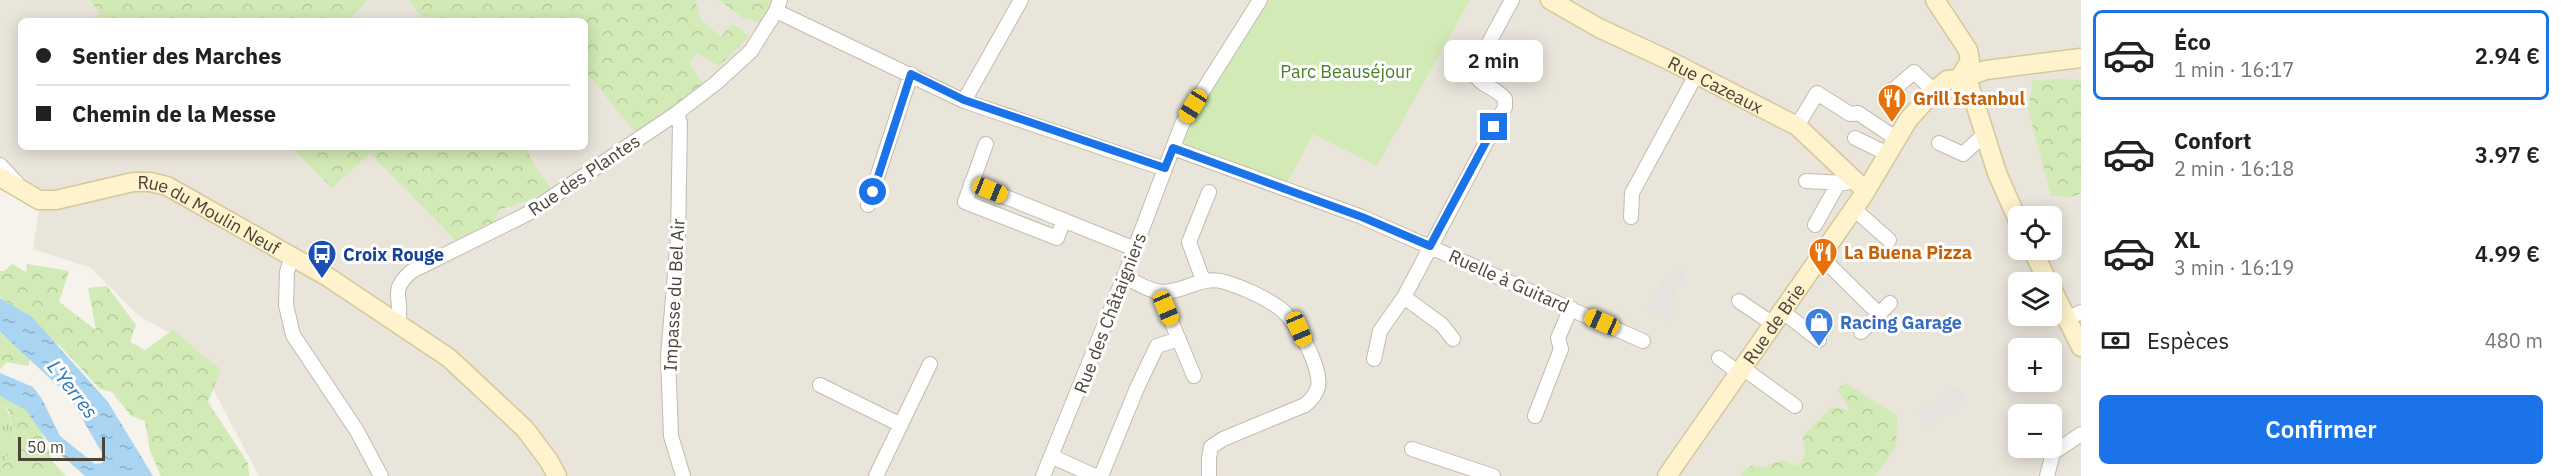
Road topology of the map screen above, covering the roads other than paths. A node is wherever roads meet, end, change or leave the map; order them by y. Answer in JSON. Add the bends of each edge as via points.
{"nodes":[{"id":1,"x":1021,"y":0,"type":"edge"},
{"id":2,"x":1260,"y":0,"type":"edge"},
{"id":3,"x":1512,"y":0,"type":"edge"},
{"id":4,"x":1550,"y":0,"type":"edge"},
{"id":5,"x":1938,"y":1,"type":"edge"},
{"id":6,"x":778,"y":6,"type":"edge"},
{"id":7,"x":2081,"y":58,"type":"edge"},
{"id":8,"x":911,"y":74,"type":"junction"},
{"id":9,"x":1696,"y":75,"type":"junction"},
{"id":10,"x":1960,"y":79,"type":"junction"},
{"id":11,"x":1893,"y":90,"type":"dead end"},
{"id":12,"x":1934,"y":91,"type":"junction"},
{"id":13,"x":964,"y":100,"type":"junction"},
{"id":14,"x":677,"y":113,"type":"junction"},
{"id":15,"x":1797,"y":126,"type":"junction"},
{"id":16,"x":1985,"y":134,"type":"junction"},
{"id":17,"x":1855,"y":138,"type":"dead end"},
{"id":18,"x":986,"y":144,"type":"dead end"},
{"id":19,"x":1939,"y":144,"type":"dead end"},
{"id":20,"x":1893,"y":146,"type":"junction"},
{"id":21,"x":1173,"y":148,"type":"junction"},
{"id":22,"x":0,"y":165,"type":"edge"},
{"id":23,"x":1165,"y":168,"type":"junction"},
{"id":24,"x":0,"y":177,"type":"edge"},
{"id":25,"x":1806,"y":181,"type":"dead end"},
{"id":26,"x":971,"y":183,"type":"junction"},
{"id":27,"x":1852,"y":185,"type":"junction"},
{"id":28,"x":1209,"y":192,"type":"dead end"},
{"id":29,"x":28,"y":194,"type":"junction"},
{"id":30,"x":868,"y":205,"type":"dead end"},
{"id":31,"x":2012,"y":206,"type":"edge"},
{"id":32,"x":1854,"y":209,"type":"junction"},
{"id":33,"x":1631,"y":217,"type":"dead end"},
{"id":34,"x":1064,"y":220,"type":"junction"},
{"id":35,"x":1815,"y":225,"type":"dead end"},
{"id":36,"x":1889,"y":240,"type":"dead end"},
{"id":37,"x":1430,"y":246,"type":"junction"},
{"id":38,"x":1135,"y":249,"type":"junction"},
{"id":39,"x":292,"y":256,"type":"junction"},
{"id":40,"x":1821,"y":257,"type":"junction"},
{"id":41,"x":1124,"y":277,"type":"junction"},
{"id":42,"x":1203,"y":280,"type":"junction"},
{"id":43,"x":1159,"y":292,"type":"junction"},
{"id":44,"x":1404,"y":297,"type":"junction"},
{"id":45,"x":1739,"y":301,"type":"dead end"},
{"id":46,"x":2062,"y":301,"type":"edge"},
{"id":47,"x":1890,"y":303,"type":"dead end"},
{"id":48,"x":1571,"y":308,"type":"junction"},
{"id":49,"x":1879,"y":314,"type":"junction"},
{"id":50,"x":2074,"y":316,"type":"edge"},
{"id":51,"x":1777,"y":318,"type":"junction"},
{"id":52,"x":398,"y":323,"type":"junction"},
{"id":53,"x":1862,"y":332,"type":"dead end"},
{"id":54,"x":1179,"y":339,"type":"junction"},
{"id":55,"x":1453,"y":339,"type":"dead end"},
{"id":56,"x":1819,"y":340,"type":"dead end"},
{"id":57,"x":1643,"y":341,"type":"dead end"},
{"id":58,"x":2081,"y":347,"type":"edge"},
{"id":59,"x":1719,"y":358,"type":"dead end"},
{"id":60,"x":1374,"y":359,"type":"dead end"},
{"id":61,"x":930,"y":364,"type":"dead end"},
{"id":62,"x":1742,"y":371,"type":"junction"},
{"id":63,"x":1194,"y":376,"type":"dead end"},
{"id":64,"x":820,"y":385,"type":"dead end"},
{"id":65,"x":1795,"y":406,"type":"dead end"},
{"id":66,"x":1535,"y":416,"type":"dead end"},
{"id":67,"x":901,"y":424,"type":"junction"},
{"id":68,"x":2081,"y":434,"type":"edge"},
{"id":69,"x":1412,"y":449,"type":"dead end"},
{"id":70,"x":1053,"y":457,"type":"junction"},
{"id":71,"x":381,"y":476,"type":"edge"},
{"id":72,"x":556,"y":476,"type":"edge"},
{"id":73,"x":683,"y":476,"type":"edge"},
{"id":74,"x":876,"y":476,"type":"edge"},
{"id":75,"x":1043,"y":476,"type":"edge"},
{"id":76,"x":1095,"y":476,"type":"edge"},
{"id":77,"x":1101,"y":476,"type":"edge"},
{"id":78,"x":1208,"y":476,"type":"edge"},
{"id":79,"x":1493,"y":476,"type":"edge"},
{"id":80,"x":1667,"y":476,"type":"edge"},
{"id":81,"x":2047,"y":476,"type":"edge"}],
"edges":[{"from":1,"to":13,"type":"street"},
{"from":2,"to":21,"type":"street","name":"Rue des Châtaigniers","via":[[1182,124]]},
{"from":3,"to":37,"type":"street","via":[[1473,72],[1479,82],[1500,93],[1505,107]]},
{"from":4,"to":9,"type":"street","name":"Rue Cazeaux"},
{"from":5,"to":10,"type":"street","via":[[1968,50],[1971,61]]},
{"from":6,"to":8,"type":"street"},
{"from":6,"to":14,"type":"street","name":"Rue des Plantes","via":[[752,51]]},
{"from":7,"to":10,"type":"street","via":[[1990,70]]},
{"from":8,"to":13,"type":"street"},
{"from":8,"to":30,"type":"street"},
{"from":9,"to":15,"type":"street","name":"Rue Cazeaux"},
{"from":9,"to":33,"type":"street","via":[[1632,193]]},
{"from":10,"to":12,"type":"street","name":"Rue de Brie","via":[[1944,82]]},
{"from":10,"to":16,"type":"street","via":[[1969,84]]},
{"from":10,"to":20,"type":"street","name":"Rue de Brie"},
{"from":11,"to":12,"type":"street","via":[[1914,72]]},
{"from":12,"to":20,"type":"street","name":"Rue de Brie","via":[[1908,120]]},
{"from":13,"to":23,"type":"street"},
{"from":14,"to":52,"type":"street","name":"Rue des Plantes","via":[[527,214],[412,271],[400,281]]},
{"from":14,"to":73,"type":"street","name":"Impasse du Bel Air","via":[[678,237],[668,357],[671,436]]},
{"from":15,"to":20,"type":"street","via":[[1817,93],[1850,114],[1858,113]]},
{"from":15,"to":27,"type":"street","name":"Rue Cazeaux"},
{"from":16,"to":19,"type":"street","via":[[1963,154]]},
{"from":16,"to":31,"type":"street"},
{"from":17,"to":20,"type":"street"},
{"from":18,"to":26,"type":"street"},
{"from":20,"to":27,"type":"street","name":"Rue de Brie"},
{"from":21,"to":23,"type":"street","name":"Rue des Châtaigniers"},
{"from":21,"to":37,"type":"street","name":"Ruelle à Guitard"},
{"from":22,"to":29,"type":"street"},
{"from":23,"to":38,"type":"street","name":"Rue des Châtaigniers"},
{"from":24,"to":29,"type":"street","name":"Rue du Moulin Neuf"},
{"from":25,"to":27,"type":"street"},
{"from":26,"to":34,"type":"street"},
{"from":26,"to":34,"type":"street","via":[[965,202],[1057,238]]},
{"from":27,"to":32,"type":"street","name":"Rue de Brie"},
{"from":27,"to":35,"type":"street"},
{"from":28,"to":42,"type":"street","via":[[1189,242]]},
{"from":29,"to":39,"type":"street","name":"Rue du Moulin Neuf","via":[[39,200],[56,200],[133,182],[150,182],[167,186]]},
{"from":32,"to":36,"type":"street"},
{"from":32,"to":40,"type":"street","name":"Rue de Brie"},
{"from":34,"to":38,"type":"street"},
{"from":37,"to":44,"type":"street"},
{"from":37,"to":48,"type":"street","name":"Ruelle à Guitard"},
{"from":38,"to":41,"type":"street","name":"Rue des Châtaigniers"},
{"from":39,"to":52,"type":"street","name":"Rue du Moulin Neuf"},
{"from":39,"to":71,"type":"street","via":[[287,272],[286,305],[293,335],[357,431]]},
{"from":40,"to":49,"type":"street"},
{"from":40,"to":51,"type":"street","name":"Rue de Brie"},
{"from":41,"to":43,"type":"street"},
{"from":41,"to":70,"type":"street","name":"Rue des Châtaigniers"},
{"from":42,"to":43,"type":"street","via":[[1178,290]]},
{"from":42,"to":78,"type":"street","via":[[1226,282],[1279,308],[1299,329],[1318,376],[1314,397],[1305,405],[1211,447]]},
{"from":43,"to":54,"type":"street"},
{"from":44,"to":55,"type":"street","via":[[1442,324]]},
{"from":44,"to":60,"type":"street","via":[[1380,331]]},
{"from":45,"to":51,"type":"street"},
{"from":46,"to":50,"type":"street"},
{"from":47,"to":49,"type":"street"},
{"from":48,"to":57,"type":"street","name":"Ruelle à Guitard"},
{"from":48,"to":66,"type":"street","via":[[1558,338],[1561,349]]},
{"from":49,"to":53,"type":"street"},
{"from":50,"to":58,"type":"street"},
{"from":51,"to":56,"type":"street"},
{"from":51,"to":62,"type":"street","name":"Rue de Brie"},
{"from":52,"to":72,"type":"street","name":"Rue du Moulin Neuf","via":[[449,358],[525,429]]},
{"from":54,"to":63,"type":"street"},
{"from":54,"to":77,"type":"street","via":[[1157,346]]},
{"from":59,"to":62,"type":"street"},
{"from":61,"to":67,"type":"street"},
{"from":62,"to":65,"type":"street"},
{"from":62,"to":80,"type":"street","name":"Rue de Brie"},
{"from":64,"to":67,"type":"street"},
{"from":67,"to":74,"type":"street"},
{"from":68,"to":81,"type":"street","via":[[2054,453]]},
{"from":69,"to":79,"type":"street"},
{"from":70,"to":75,"type":"street","name":"Rue des Châtaigniers"},
{"from":70,"to":76,"type":"street"}]}
